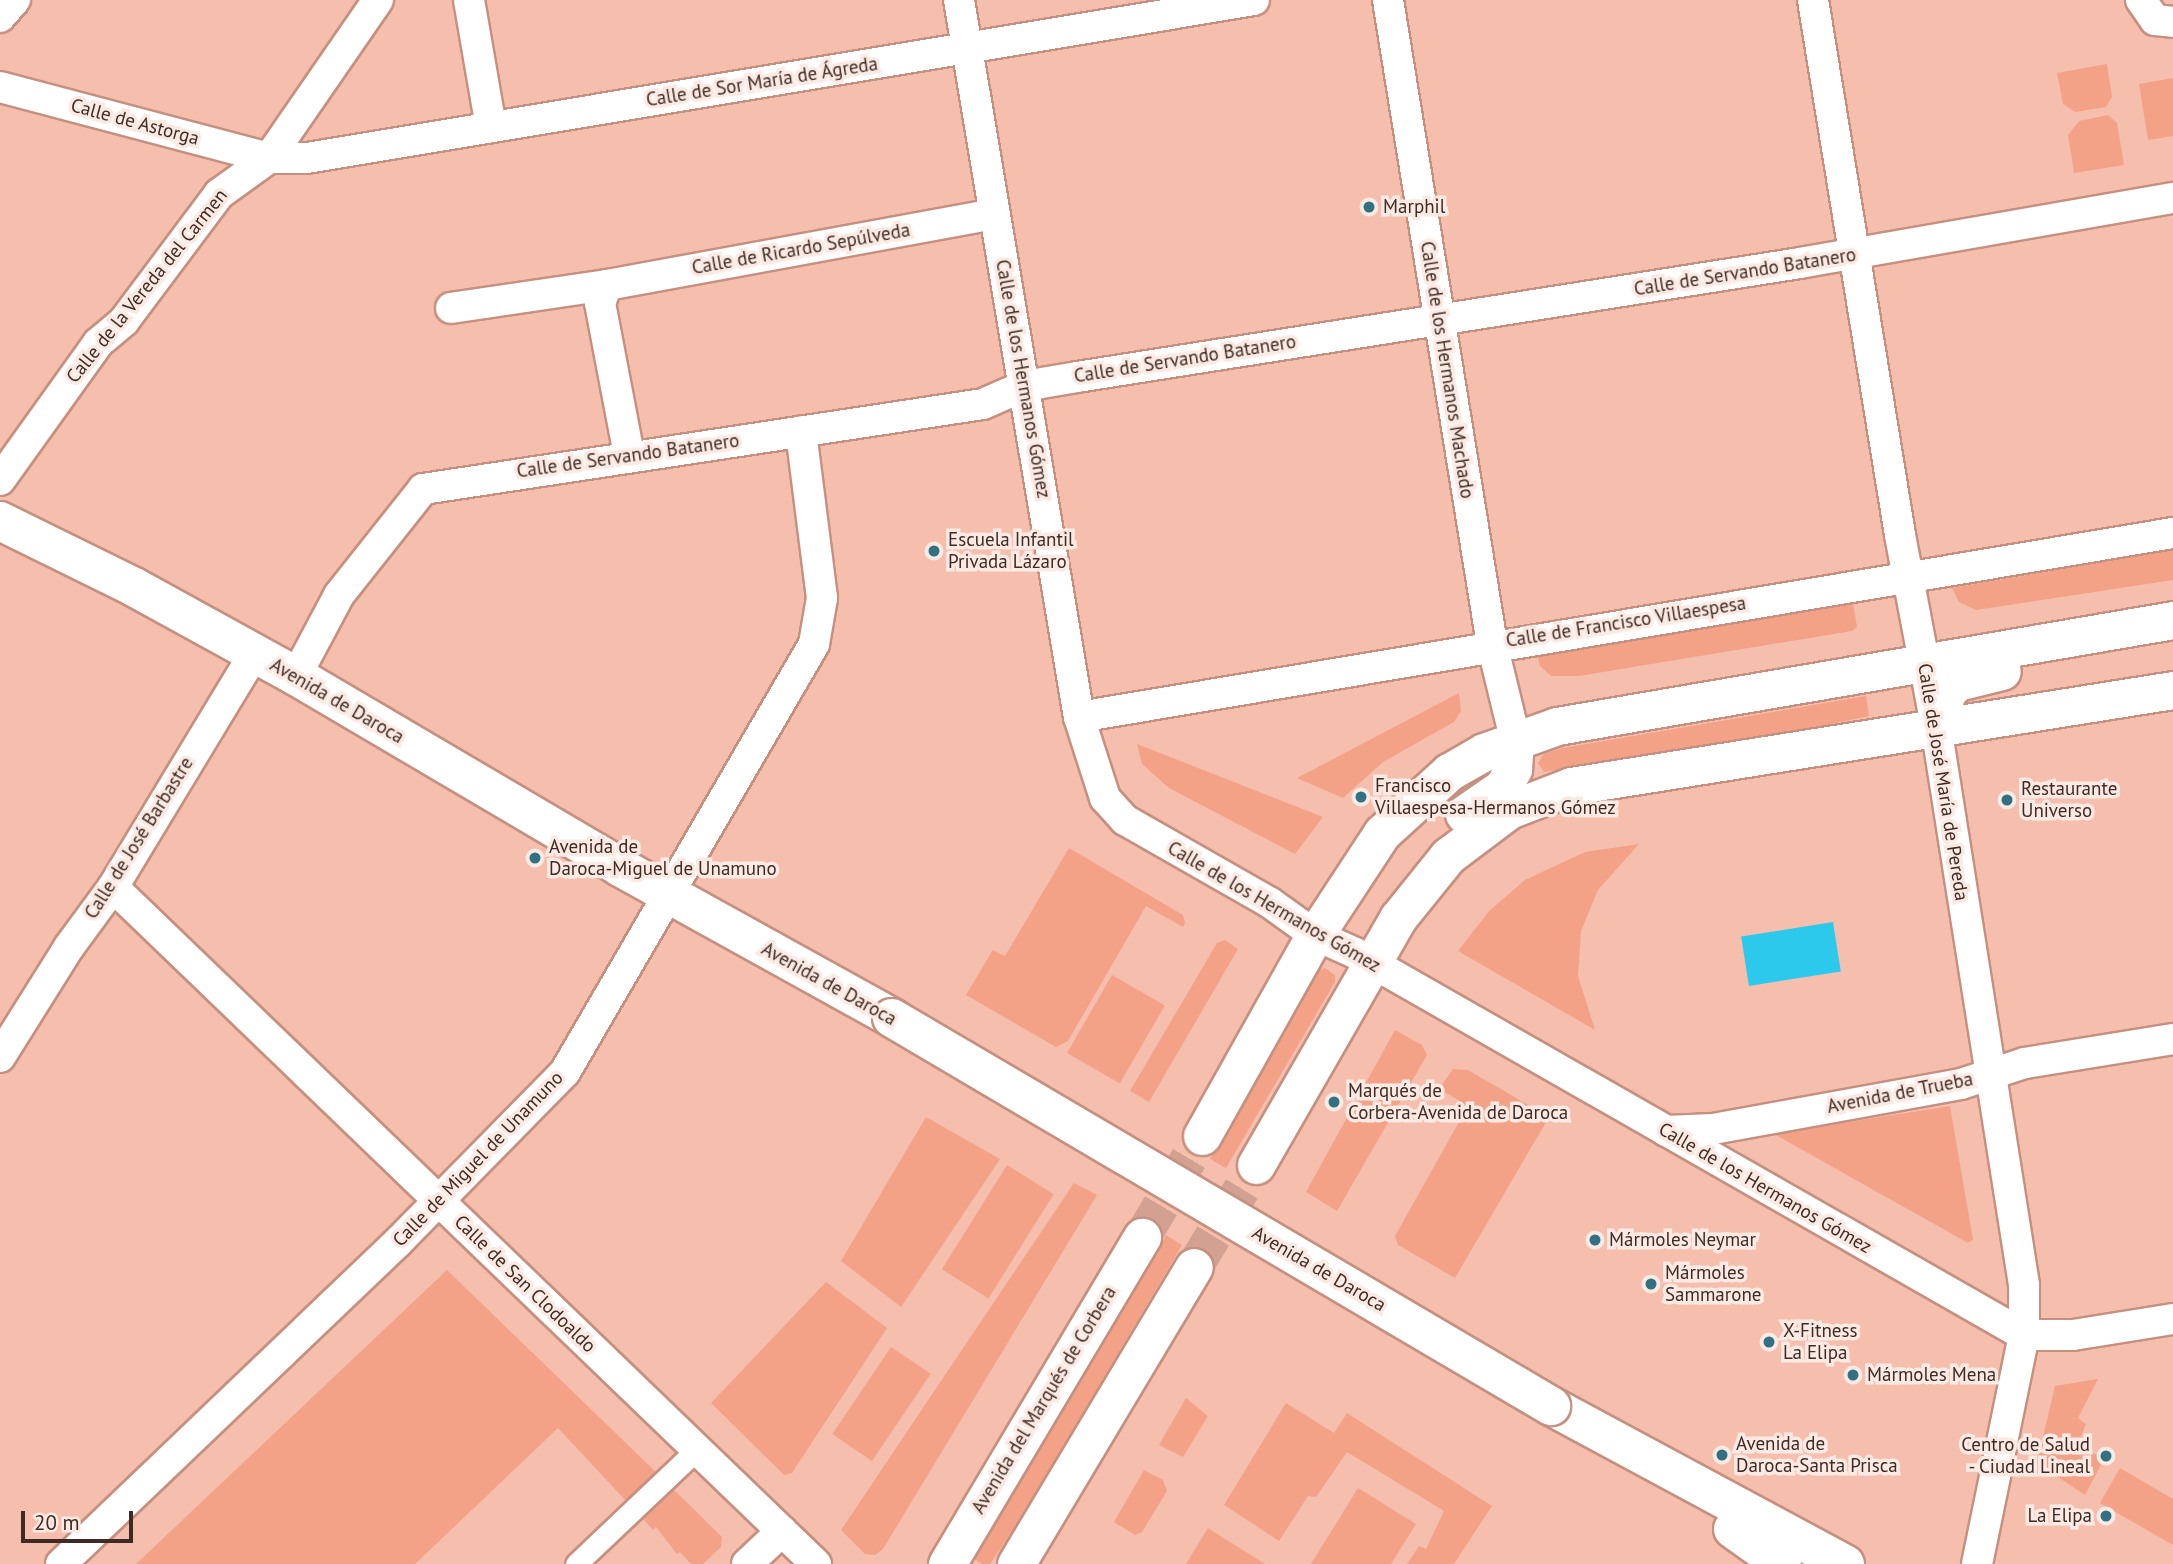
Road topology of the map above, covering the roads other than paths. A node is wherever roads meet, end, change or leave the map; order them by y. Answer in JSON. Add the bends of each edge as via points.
{"nodes":[{"id":1,"x":15,"y":0,"type":"edge"},
{"id":2,"x":378,"y":0,"type":"edge"},
{"id":3,"x":469,"y":0,"type":"edge"},
{"id":4,"x":959,"y":0,"type":"edge"},
{"id":5,"x":1254,"y":0,"type":"edge"},
{"id":6,"x":1388,"y":0,"type":"edge"},
{"id":7,"x":1813,"y":0,"type":"edge"},
{"id":8,"x":2141,"y":0,"type":"edge"},
{"id":9,"x":0,"y":17,"type":"edge"},
{"id":10,"x":2173,"y":22,"type":"edge"},
{"id":11,"x":967,"y":48,"type":"junction"},
{"id":12,"x":0,"y":87,"type":"edge"},
{"id":13,"x":491,"y":127,"type":"junction"},
{"id":14,"x":269,"y":158,"type":"junction"},
{"id":15,"x":2173,"y":198,"type":"edge"},
{"id":16,"x":995,"y":214,"type":"junction"},
{"id":17,"x":1853,"y":255,"type":"junction"},
{"id":18,"x":607,"y":285,"type":"junction"},
{"id":19,"x":451,"y":308,"type":"dead end"},
{"id":20,"x":1438,"y":317,"type":"junction"},
{"id":21,"x":1024,"y":386,"type":"junction"},
{"id":22,"x":801,"y":431,"type":"junction"},
{"id":23,"x":629,"y":455,"type":"junction"},
{"id":24,"x":0,"y":481,"type":"edge"},
{"id":25,"x":0,"y":521,"type":"edge"},
{"id":26,"x":2173,"y":533,"type":"edge"},
{"id":27,"x":1908,"y":575,"type":"junction"},
{"id":28,"x":2173,"y":620,"type":"edge"},
{"id":29,"x":2106,"y":632,"type":"junction"},
{"id":30,"x":1492,"y":644,"type":"junction"},
{"id":31,"x":254,"y":654,"type":"junction"},
{"id":32,"x":1923,"y":664,"type":"junction"},
{"id":33,"x":296,"y":676,"type":"junction"},
{"id":34,"x":2171,"y":689,"type":"edge"},
{"id":35,"x":1079,"y":717,"type":"junction"},
{"id":36,"x":1936,"y":726,"type":"junction"},
{"id":37,"x":1515,"y":738,"type":"junction"},
{"id":38,"x":113,"y":887,"type":"junction"},
{"id":39,"x":670,"y":895,"type":"junction"},
{"id":40,"x":1414,"y":895,"type":"junction"},
{"id":41,"x":1315,"y":935,"type":"junction"},
{"id":42,"x":1373,"y":964,"type":"junction"},
{"id":43,"x":5,"y":1037,"type":"edge"},
{"id":44,"x":2173,"y":1039,"type":"edge"},
{"id":45,"x":1990,"y":1073,"type":"junction"},
{"id":46,"x":1666,"y":1131,"type":"junction"},
{"id":47,"x":1202,"y":1136,"type":"tunnel mouth"},
{"id":48,"x":1256,"y":1165,"type":"tunnel mouth"},
{"id":49,"x":438,"y":1201,"type":"junction"},
{"id":50,"x":1142,"y":1237,"type":"tunnel mouth"},
{"id":51,"x":1194,"y":1267,"type":"tunnel mouth"},
{"id":52,"x":2173,"y":1319,"type":"edge"},
{"id":53,"x":2024,"y":1335,"type":"junction"},
{"id":54,"x":697,"y":1449,"type":"junction"},
{"id":55,"x":1649,"y":1462,"type":"junction"},
{"id":56,"x":782,"y":1531,"type":"junction"},
{"id":57,"x":61,"y":1564,"type":"edge"},
{"id":58,"x":576,"y":1564,"type":"edge"},
{"id":59,"x":747,"y":1564,"type":"edge"},
{"id":60,"x":816,"y":1564,"type":"edge"},
{"id":61,"x":947,"y":1564,"type":"edge"},
{"id":62,"x":1016,"y":1564,"type":"edge"},
{"id":63,"x":1782,"y":1564,"type":"edge"},
{"id":64,"x":1845,"y":1564,"type":"edge"},
{"id":65,"x":1977,"y":1564,"type":"edge"}],
"edges":[{"from":1,"to":9,"type":"street"},
{"from":2,"to":14,"type":"street","name":"Calle de la Vereda del Carmen"},
{"from":3,"to":13,"type":"street"},
{"from":4,"to":11,"type":"street","name":"Calle de los Hermanos Gómez"},
{"from":5,"to":11,"type":"street","name":"Calle de Sor María de Ágreda"},
{"from":6,"to":20,"type":"street","name":"Calle de los Hermanos Machado"},
{"from":7,"to":17,"type":"street","name":"Calle de José María de Pereda"},
{"from":8,"to":10,"type":"street","via":[[2155,20]]},
{"from":11,"to":13,"type":"street","name":"Calle de Sor María de Ágreda"},
{"from":11,"to":16,"type":"street","name":"Calle de los Hermanos Gómez"},
{"from":12,"to":14,"type":"street","name":"Calle de Astorga"},
{"from":13,"to":14,"type":"street","name":"Calle de Sor María de Ágreda","via":[[326,156]]},
{"from":14,"to":24,"type":"street","name":"Calle de la Vereda del Carmen","via":[[219,194],[124,321],[98,343]]},
{"from":15,"to":17,"type":"street","name":"Calle de Servando Batanero"},
{"from":16,"to":18,"type":"street","name":"Calle de Ricardo Sepúlveda"},
{"from":16,"to":21,"type":"street","name":"Calle de los Hermanos Gómez"},
{"from":17,"to":20,"type":"street","name":"Calle de Servando Batanero","via":[[1493,313]]},
{"from":17,"to":27,"type":"street","name":"Calle de José María de Pereda"},
{"from":18,"to":19,"type":"street","name":"Calle de Ricardo Sepúlveda"},
{"from":18,"to":23,"type":"street","via":[[600,303]]},
{"from":20,"to":21,"type":"street","name":"Calle de Servando Batanero"},
{"from":20,"to":30,"type":"street","name":"Calle de los Hermanos Machado"},
{"from":21,"to":22,"type":"street","name":"Calle de Servando Batanero","via":[[984,404]]},
{"from":21,"to":35,"type":"street","name":"Calle de los Hermanos Gómez"},
{"from":22,"to":23,"type":"street","name":"Calle de Servando Batanero"},
{"from":22,"to":39,"type":"street","name":"Calle de Miguel de Unamuno","via":[[822,598],[820,628]]},
{"from":23,"to":33,"type":"street","name":"Calle de Servando Batanero","via":[[424,489],[339,595]]},
{"from":25,"to":31,"type":"main road","name":"Avenida de Daroca"},
{"from":26,"to":27,"type":"street","name":"Calle de Francisco Villaespesa"},
{"from":27,"to":30,"type":"street","name":"Calle de Francisco Villaespesa"},
{"from":27,"to":32,"type":"street","name":"Calle de José María de Pereda"},
{"from":28,"to":29,"type":"street"},
{"from":29,"to":32,"type":"street"},
{"from":29,"to":36,"type":"street","via":[[2052,664],[1957,682],[1947,691]]},
{"from":30,"to":35,"type":"street","name":"Calle de Francisco Villaespesa"},
{"from":30,"to":37,"type":"street","name":"Calle de los Hermanos Machado"},
{"from":31,"to":33,"type":"main road","name":"Avenida de Daroca"},
{"from":31,"to":38,"type":"street","name":"Calle de José Barbastre"},
{"from":32,"to":36,"type":"street","name":"Calle de José María de Pereda"},
{"from":32,"to":37,"type":"street","via":[[1570,723]]},
{"from":33,"to":39,"type":"main road","name":"Avenida de Daroca"},
{"from":34,"to":36,"type":"street"},
{"from":35,"to":41,"type":"street","name":"Calle de los Hermanos Gómez","via":[[1105,798],[1125,820],[1269,902]]},
{"from":36,"to":40,"type":"street","via":[[1571,786],[1546,794],[1476,831]]},
{"from":36,"to":45,"type":"street","name":"Calle de José María de Pereda"},
{"from":37,"to":40,"type":"street","via":[[1513,769],[1503,787],[1455,821],[1417,858],[1411,877]]},
{"from":37,"to":41,"type":"street","via":[[1450,772],[1390,823]]},
{"from":38,"to":43,"type":"street","name":"Calle de José Barbastre"},
{"from":38,"to":49,"type":"street","name":"Calle de San Clodoaldo"},
{"from":39,"to":49,"type":"street","name":"Calle de Miguel de Unamuno","via":[[565,1072]]},
{"from":39,"to":55,"type":"main road","name":"Avenida de Daroca","bridge":true,"via":[[892,1018]]},
{"from":40,"to":42,"type":"street"},
{"from":41,"to":42,"type":"street","name":"Calle de los Hermanos Gómez"},
{"from":41,"to":47,"type":"street"},
{"from":42,"to":46,"type":"street","name":"Calle de los Hermanos Gómez"},
{"from":42,"to":48,"type":"street"},
{"from":44,"to":45,"type":"street","name":"Avenida de Trueba"},
{"from":45,"to":46,"type":"street","name":"Avenida de Trueba","via":[[1961,1084],[1713,1129]]},
{"from":45,"to":53,"type":"street","name":"Calle de José María de Pereda","via":[[2024,1285]]},
{"from":46,"to":53,"type":"street","name":"Calle de los Hermanos Gómez"},
{"from":49,"to":54,"type":"street","name":"Calle de San Clodoaldo"},
{"from":49,"to":57,"type":"street","name":"Calle de Miguel de Unamuno"},
{"from":50,"to":61,"type":"street","name":"Avenida del Marqués de Corbera"},
{"from":51,"to":62,"type":"street"},
{"from":52,"to":53,"type":"street","name":"Calle de los Hermanos Gómez","via":[[2073,1335]]},
{"from":53,"to":65,"type":"street","name":"Calle de José María de Pereda"},
{"from":54,"to":56,"type":"street","name":"Calle de San Clodoaldo"},
{"from":54,"to":58,"type":"street"},
{"from":55,"to":63,"type":"main road","name":"Avenida de Daroca"},
{"from":55,"to":64,"type":"main road","name":"Avenida de Daroca"},
{"from":56,"to":59,"type":"street"},
{"from":56,"to":60,"type":"street","name":"Calle de San Clodoaldo"}]}
